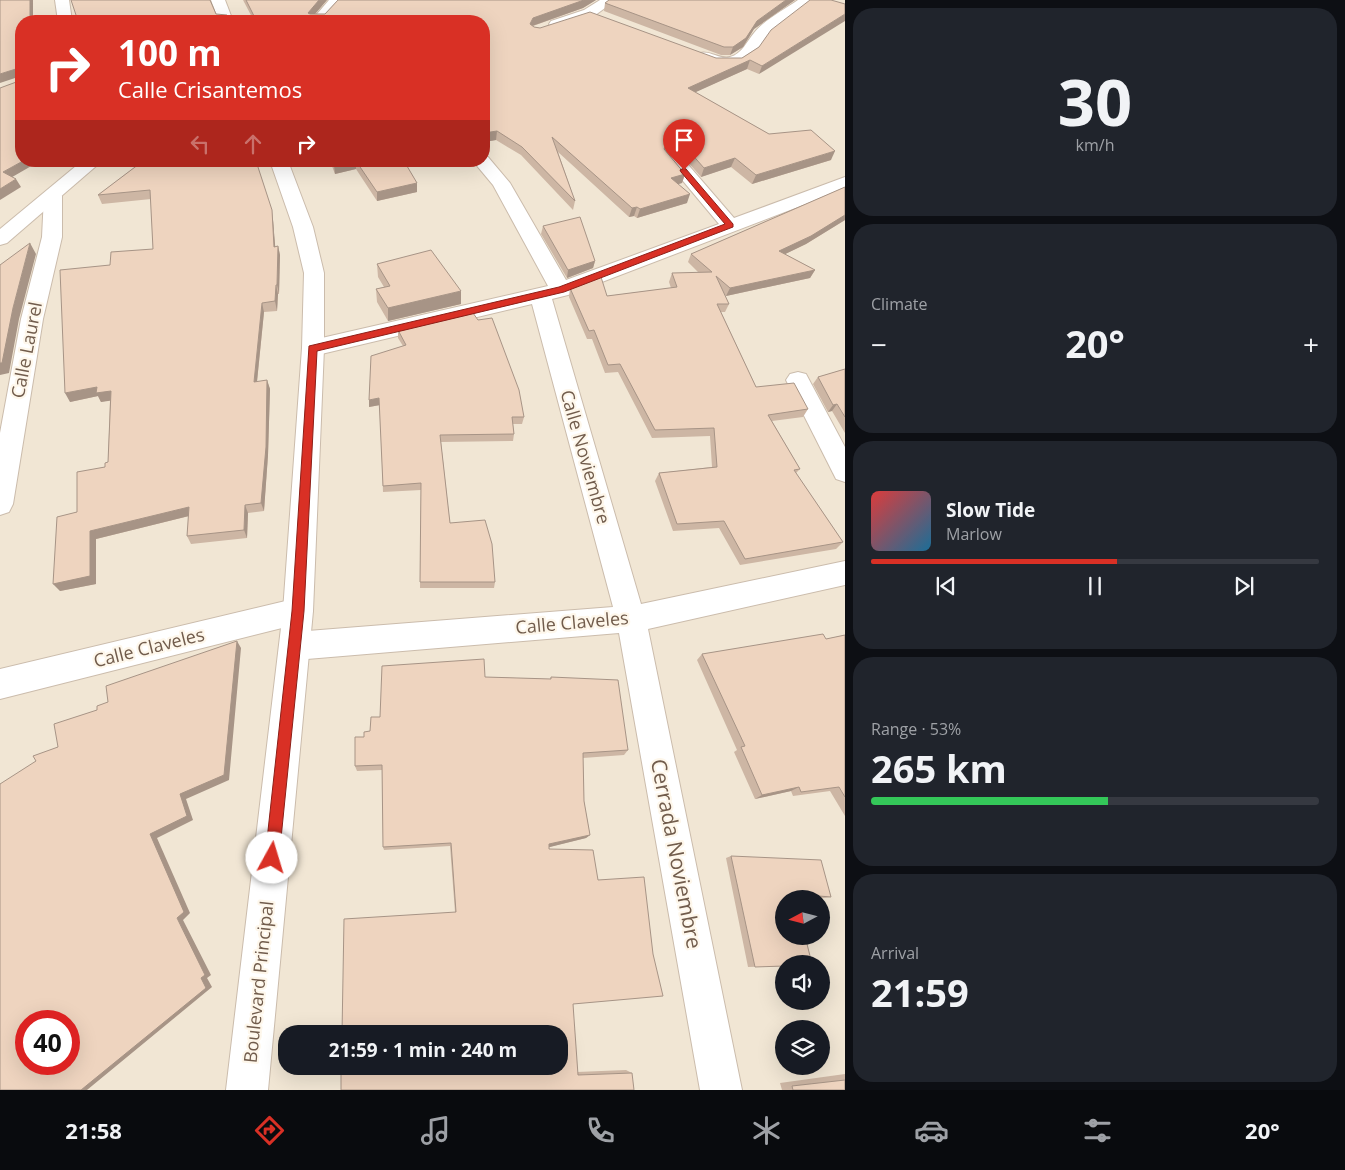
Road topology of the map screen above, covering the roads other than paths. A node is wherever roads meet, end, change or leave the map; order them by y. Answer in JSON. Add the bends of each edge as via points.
{"nodes":[{"id":1,"x":62,"y":0,"type":"edge"},
{"id":2,"x":218,"y":0,"type":"edge"},
{"id":3,"x":337,"y":0,"type":"edge"},
{"id":4,"x":609,"y":0,"type":"edge"},
{"id":5,"x":807,"y":0,"type":"edge"},
{"id":6,"x":589,"y":13,"type":"junction"},
{"id":7,"x":64,"y":15,"type":"edge"},
{"id":8,"x":224,"y":15,"type":"edge"},
{"id":9,"x":323,"y":15,"type":"edge"},
{"id":10,"x":607,"y":20,"type":"edge"},
{"id":11,"x":546,"y":28,"type":"edge"},
{"id":12,"x":691,"y":51,"type":"edge"},
{"id":13,"x":672,"y":157,"type":"edge"},
{"id":14,"x":86,"y":167,"type":"edge"},
{"id":15,"x":281,"y":167,"type":"edge"},
{"id":16,"x":487,"y":167,"type":"edge"},
{"id":17,"x":845,"y":183,"type":"edge"},
{"id":18,"x":53,"y":196,"type":"junction"},
{"id":19,"x":730,"y":225,"type":"junction"},
{"id":20,"x":0,"y":239,"type":"edge"},
{"id":21,"x":550,"y":292,"type":"junction"},
{"id":22,"x":313,"y":348,"type":"junction"},
{"id":23,"x":798,"y":380,"type":"dead end"},
{"id":24,"x":845,"y":472,"type":"edge"},
{"id":25,"x":0,"y":504,"type":"edge"},
{"id":26,"x":845,"y":573,"type":"edge"},
{"id":27,"x":298,"y":611,"type":"junction"},
{"id":28,"x":631,"y":619,"type":"junction"},
{"id":29,"x":294,"y":646,"type":"junction"},
{"id":30,"x":0,"y":684,"type":"edge"},
{"id":31,"x":247,"y":1090,"type":"edge"},
{"id":32,"x":720,"y":1090,"type":"edge"}],
"edges":[{"from":1,"to":7,"type":"street"},
{"from":2,"to":8,"type":"street"},
{"from":3,"to":9,"type":"street"},
{"from":4,"to":6,"type":"street"},
{"from":5,"to":12,"type":"street","via":[[760,34],[750,51],[734,62],[719,62]]},
{"from":6,"to":10,"type":"street"},
{"from":6,"to":11,"type":"street"},
{"from":13,"to":19,"type":"street"},
{"from":14,"to":18,"type":"street"},
{"from":15,"to":22,"type":"street","name":"Boulevard Principal","via":[[303,227],[314,272]]},
{"from":16,"to":21,"type":"street","name":"Calle Noviembre","via":[[501,183]]},
{"from":17,"to":19,"type":"street"},
{"from":18,"to":20,"type":"street"},
{"from":18,"to":25,"type":"street","name":"Calle Laurel","via":[[52,237],[32,320]]},
{"from":19,"to":21,"type":"street"},
{"from":21,"to":22,"type":"street"},
{"from":21,"to":28,"type":"street","name":"Calle Noviembre"},
{"from":22,"to":27,"type":"street","name":"Boulevard Principal"},
{"from":23,"to":24,"type":"street"},
{"from":26,"to":28,"type":"street","name":"Calle Claveles"},
{"from":27,"to":29,"type":"street","name":"Boulevard Principal"},
{"from":27,"to":30,"type":"street","name":"Calle Claveles"},
{"from":28,"to":29,"type":"street","name":"Calle Claveles"},
{"from":28,"to":32,"type":"street","name":"Cerrada Noviembre"},
{"from":29,"to":31,"type":"street","name":"Boulevard Principal"}]}
